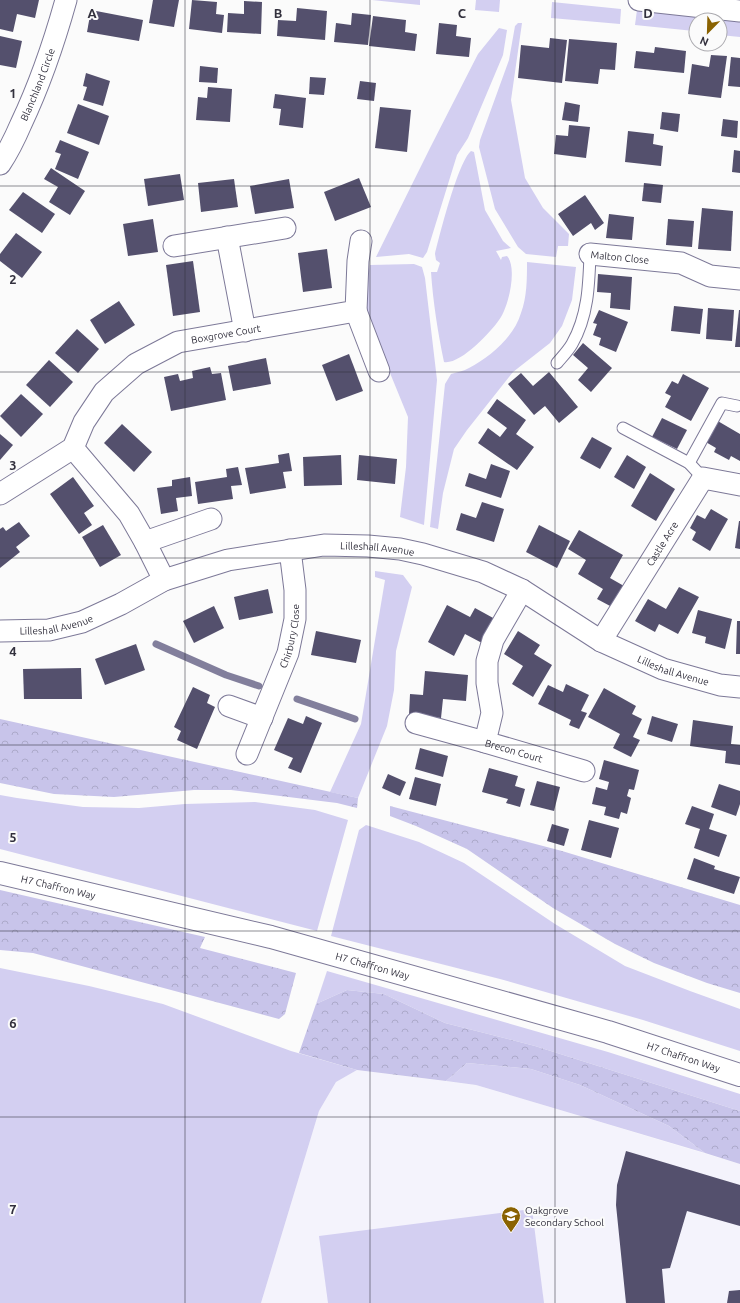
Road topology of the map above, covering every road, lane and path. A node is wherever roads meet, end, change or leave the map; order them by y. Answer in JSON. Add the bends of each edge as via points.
{"nodes":[{"id":1,"x":66,"y":0,"type":"edge"},
{"id":2,"x":639,"y":0,"type":"edge"},
{"id":3,"x":740,"y":11,"type":"edge"},
{"id":4,"x":0,"y":164,"type":"edge"},
{"id":5,"x":285,"y":228,"type":"dead end"},
{"id":6,"x":227,"y":237,"type":"junction"},
{"id":7,"x":361,"y":241,"type":"dead end"},
{"id":8,"x":174,"y":246,"type":"dead end"},
{"id":9,"x":590,"y":254,"type":"joint"},
{"id":10,"x":740,"y":279,"type":"edge"},
{"id":11,"x":356,"y":311,"type":"junction"},
{"id":12,"x":245,"y":331,"type":"junction"},
{"id":13,"x":557,"y":363,"type":"dead end"},
{"id":14,"x":379,"y":371,"type":"dead end"},
{"id":15,"x":737,"y":406,"type":"dead end"},
{"id":16,"x":623,"y":428,"type":"dead end"},
{"id":17,"x":73,"y":448,"type":"junction"},
{"id":18,"x":689,"y":463,"type":"junction"},
{"id":19,"x":703,"y":478,"type":"junction"},
{"id":20,"x":740,"y":485,"type":"edge"},
{"id":21,"x":0,"y":494,"type":"edge"},
{"id":22,"x":211,"y":519,"type":"dead end"},
{"id":23,"x":145,"y":542,"type":"junction"},
{"id":24,"x":290,"y":550,"type":"junction"},
{"id":25,"x":164,"y":580,"type":"junction"},
{"id":26,"x":522,"y":590,"type":"junction"},
{"id":27,"x":0,"y":631,"type":"edge"},
{"id":28,"x":601,"y":641,"type":"junction"},
{"id":29,"x":740,"y":687,"type":"edge"},
{"id":30,"x":229,"y":706,"type":"dead end"},
{"id":31,"x":262,"y":718,"type":"junction"},
{"id":32,"x":416,"y":723,"type":"dead end"},
{"id":33,"x":485,"y":742,"type":"junction"},
{"id":34,"x":246,"y":754,"type":"dead end"},
{"id":35,"x":584,"y":771,"type":"dead end"},
{"id":36,"x":0,"y":873,"type":"edge"},
{"id":37,"x":740,"y":1075,"type":"edge"}],
"edges":[{"from":1,"to":4,"type":"street","name":"Blanchland Circle","via":[[54,44],[35,94]]},
{"from":2,"to":3,"type":"street"},
{"from":5,"to":6,"type":"street"},
{"from":6,"to":8,"type":"street"},
{"from":6,"to":12,"type":"street"},
{"from":7,"to":11,"type":"street"},
{"from":9,"to":10,"type":"street","name":"Malton Close","via":[[681,263],[710,276]]},
{"from":9,"to":13,"type":"lane","name":"Malton Close","via":[[583,320],[572,345]]},
{"from":11,"to":12,"type":"street","name":"Boxgrove Court"},
{"from":11,"to":14,"type":"street"},
{"from":12,"to":17,"type":"street","name":"Boxgrove Court","via":[[178,342],[136,364],[104,392],[84,422]]},
{"from":15,"to":18,"type":"lane","via":[[722,403]]},
{"from":16,"to":18,"type":"lane"},
{"from":17,"to":21,"type":"street"},
{"from":17,"to":23,"type":"street","via":[[129,514]]},
{"from":18,"to":19,"type":"lane"},
{"from":19,"to":20,"type":"street"},
{"from":19,"to":28,"type":"street","name":"Castle Acre"},
{"from":22,"to":23,"type":"street"},
{"from":23,"to":25,"type":"street"},
{"from":24,"to":25,"type":"street","name":"Lilleshall Avenue","via":[[228,560]]},
{"from":24,"to":26,"type":"street","name":"Lilleshall Avenue","via":[[324,545],[400,549],[483,572]]},
{"from":24,"to":31,"type":"street","name":"Chirbury Close","via":[[295,619],[288,654]]},
{"from":25,"to":27,"type":"street","name":"Lilleshall Avenue","via":[[82,622],[49,630]]},
{"from":26,"to":28,"type":"street","name":"Lilleshall Avenue"},
{"from":26,"to":33,"type":"street","name":"Brecon Court","via":[[493,640],[487,661],[487,683],[492,713]]},
{"from":28,"to":29,"type":"street","name":"Lilleshall Avenue","via":[[663,669],[720,685]]},
{"from":30,"to":31,"type":"street"},
{"from":31,"to":34,"type":"street","name":"Chirbury Close"},
{"from":32,"to":33,"type":"street"},
{"from":33,"to":35,"type":"street","name":"Brecon Court"},
{"from":36,"to":37,"type":"street","name":"H7 Chaffron Way","via":[[271,937],[608,1032]]}]}
